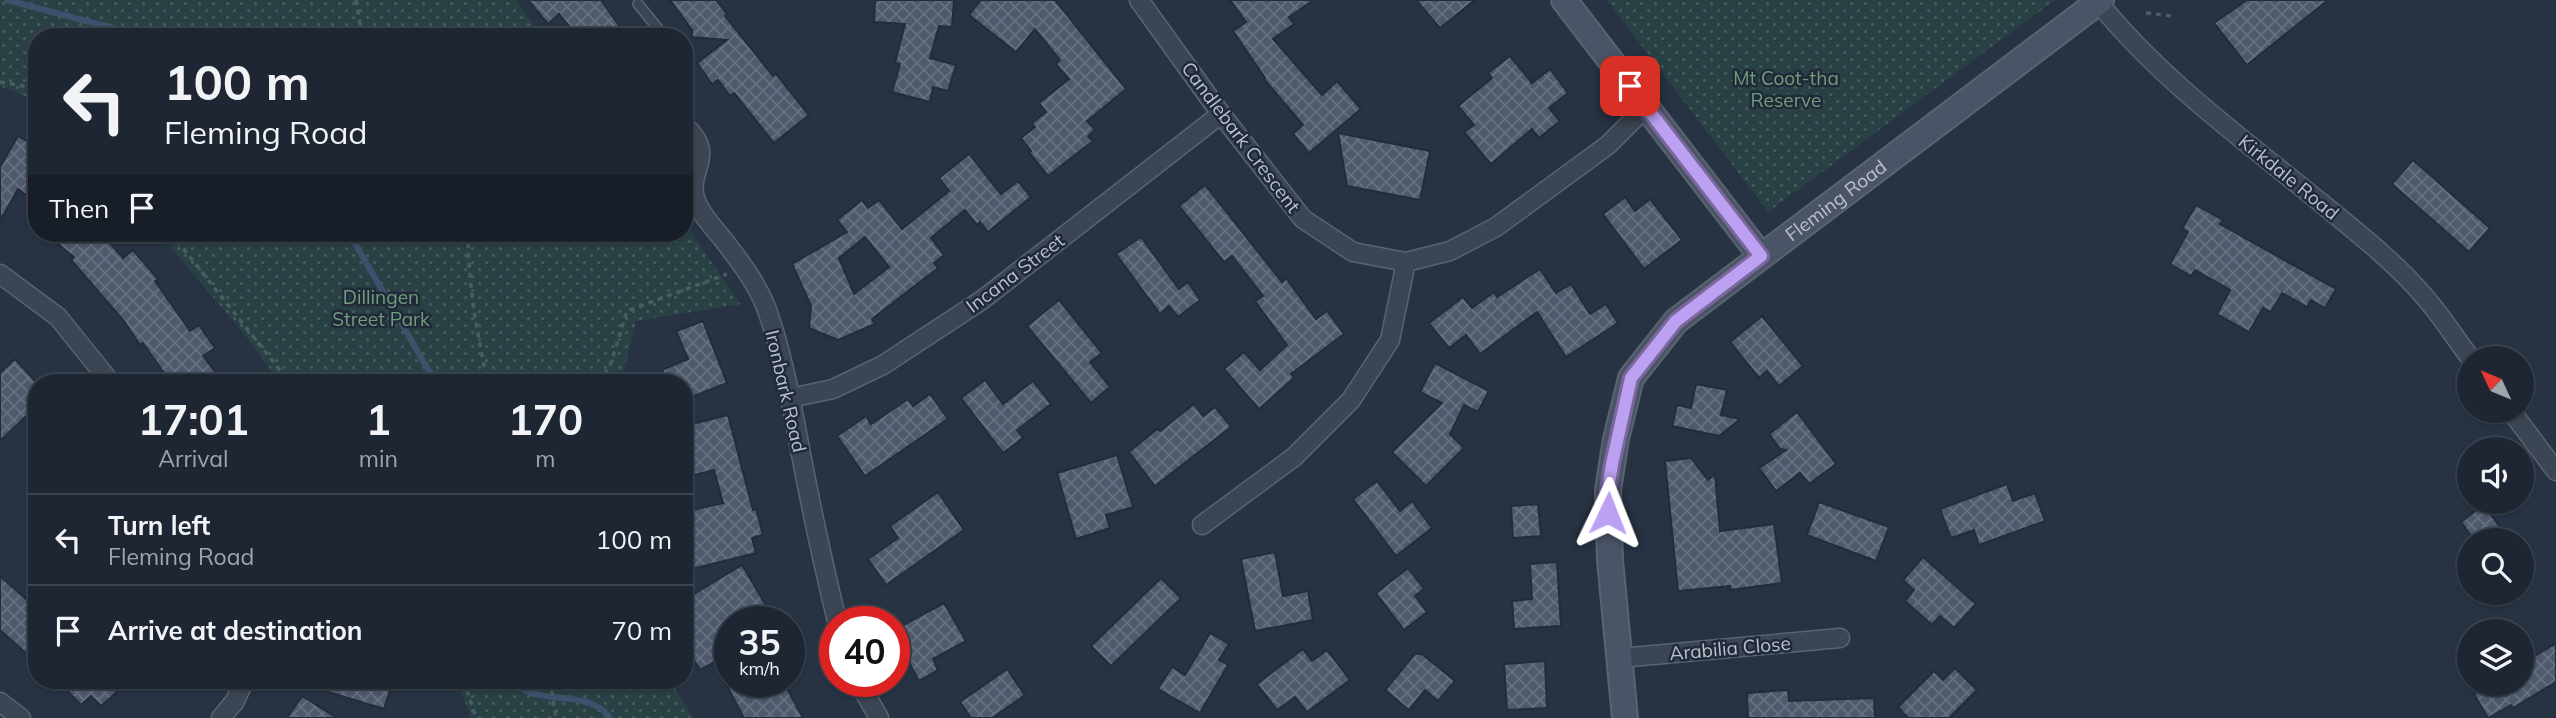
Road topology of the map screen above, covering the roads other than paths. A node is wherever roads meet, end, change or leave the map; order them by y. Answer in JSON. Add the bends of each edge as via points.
{"nodes":[{"id":1,"x":1139,"y":0,"type":"edge"},
{"id":2,"x":1564,"y":0,"type":"edge"},
{"id":3,"x":2099,"y":1,"type":"edge"},
{"id":4,"x":638,"y":4,"type":"dead end"},
{"id":5,"x":658,"y":28,"type":"edge"},
{"id":6,"x":1646,"y":107,"type":"junction"},
{"id":7,"x":1221,"y":114,"type":"junction"},
{"id":8,"x":693,"y":135,"type":"edge"},
{"id":9,"x":693,"y":173,"type":"edge"},
{"id":10,"x":693,"y":192,"type":"edge"},
{"id":11,"x":1761,"y":256,"type":"junction"},
{"id":12,"x":1406,"y":262,"type":"junction"},
{"id":13,"x":0,"y":274,"type":"edge"},
{"id":14,"x":2462,"y":346,"type":"edge"},
{"id":15,"x":104,"y":374,"type":"edge"},
{"id":16,"x":790,"y":398,"type":"junction"},
{"id":17,"x":2521,"y":424,"type":"edge"},
{"id":18,"x":2556,"y":471,"type":"edge"},
{"id":19,"x":1202,"y":525,"type":"dead end"},
{"id":20,"x":833,"y":606,"type":"edge"},
{"id":21,"x":1840,"y":638,"type":"dead end"},
{"id":22,"x":1620,"y":658,"type":"junction"},
{"id":23,"x":240,"y":689,"type":"edge"},
{"id":24,"x":867,"y":697,"type":"edge"},
{"id":25,"x":0,"y":702,"type":"edge"},
{"id":26,"x":21,"y":718,"type":"edge"},
{"id":27,"x":222,"y":718,"type":"edge"},
{"id":28,"x":879,"y":718,"type":"edge"},
{"id":29,"x":1625,"y":718,"type":"edge"}],
"edges":[{"from":1,"to":7,"type":"street","name":"Candlebark Crescent"},
{"from":2,"to":6,"type":"street"},
{"from":3,"to":11,"type":"street","name":"Fleming Road"},
{"from":3,"to":14,"type":"street","name":"Kirkdale Road","via":[[2122,32],[2169,78],[2369,243],[2423,294]]},
{"from":4,"to":5,"type":"lane"},
{"from":6,"to":11,"type":"street"},
{"from":6,"to":12,"type":"street","name":"Candlebark Crescent","via":[[1608,145],[1496,227],[1450,251]]},
{"from":7,"to":12,"type":"street","name":"Candlebark Crescent","via":[[1303,219],[1353,252]]},
{"from":7,"to":16,"type":"street","name":"Incana Street","via":[[982,300],[883,365],[833,389]]},
{"from":8,"to":9,"type":"street","name":"Ironbark Road","via":[[700,151],[700,164]]},
{"from":10,"to":16,"type":"street","name":"Ironbark Road","via":[[704,215],[745,267],[765,306]]},
{"from":11,"to":22,"type":"street","name":"Fleming Road","via":[[1676,321],[1631,378],[1608,490]]},
{"from":12,"to":19,"type":"street","via":[[1390,340],[1351,400],[1294,457]]},
{"from":13,"to":15,"type":"street","via":[[58,317]]},
{"from":16,"to":20,"type":"street","name":"Ironbark Road"},
{"from":17,"to":18,"type":"street"},
{"from":21,"to":22,"type":"street","name":"Arabilia Close"},
{"from":22,"to":29,"type":"street","name":"Fleming Road"},
{"from":23,"to":27,"type":"street"},
{"from":24,"to":28,"type":"street"},
{"from":25,"to":26,"type":"street"}]}
